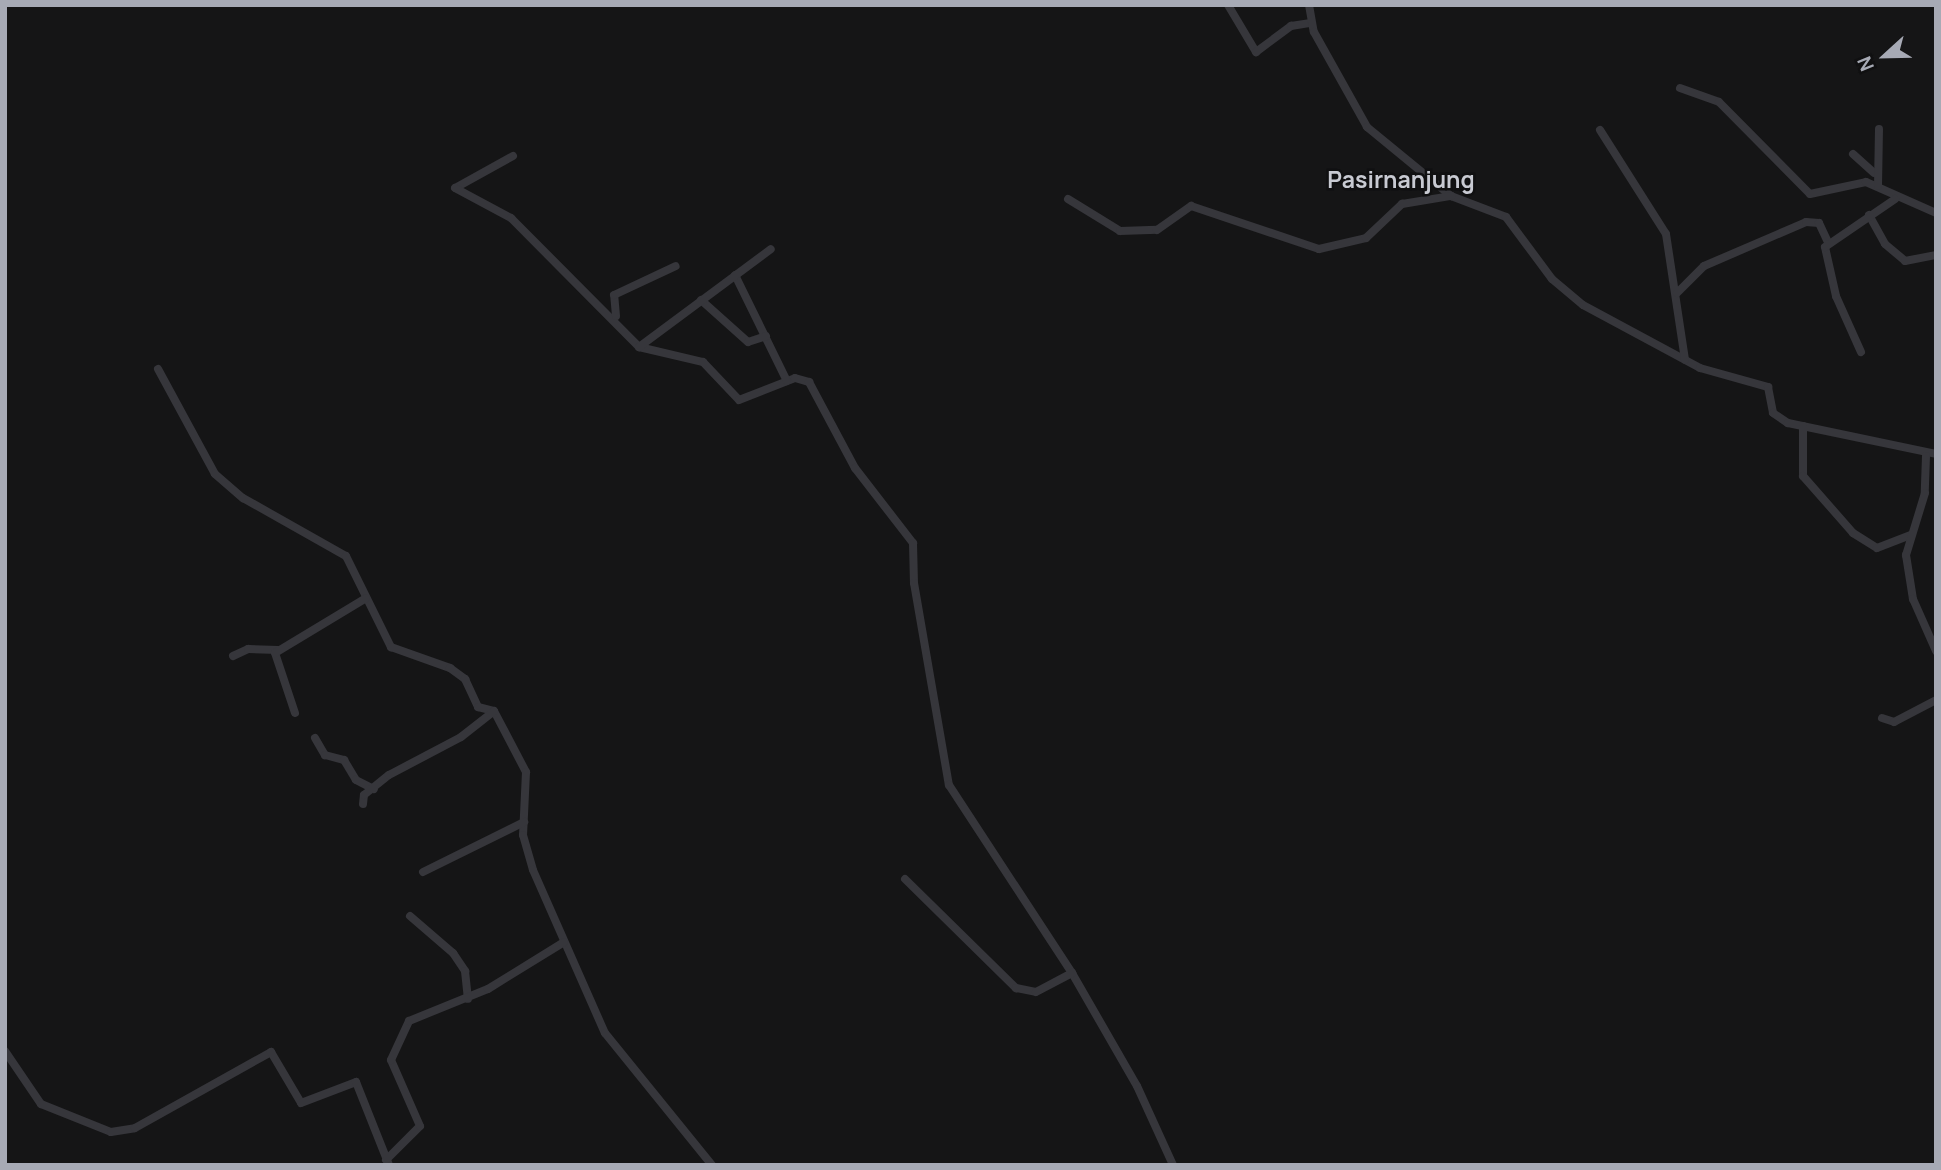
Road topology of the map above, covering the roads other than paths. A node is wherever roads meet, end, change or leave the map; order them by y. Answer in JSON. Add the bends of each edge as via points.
{"nodes":[{"id":1,"x":1228,"y":5,"type":"edge"},
{"id":2,"x":1309,"y":5,"type":"edge"},
{"id":3,"x":1311,"y":23,"type":"junction"},
{"id":4,"x":1680,"y":88,"type":"dead end"},
{"id":5,"x":1879,"y":129,"type":"dead end"},
{"id":6,"x":1601,"y":130,"type":"dead end"},
{"id":7,"x":1853,"y":155,"type":"dead end"},
{"id":8,"x":513,"y":156,"type":"dead end"},
{"id":9,"x":1874,"y":173,"type":"junction"},
{"id":10,"x":1878,"y":186,"type":"junction"},
{"id":11,"x":1451,"y":195,"type":"junction"},
{"id":12,"x":1068,"y":199,"type":"dead end"},
{"id":13,"x":1895,"y":199,"type":"junction"},
{"id":14,"x":1936,"y":213,"type":"edge"},
{"id":15,"x":1869,"y":215,"type":"junction"},
{"id":16,"x":1828,"y":242,"type":"junction"},
{"id":17,"x":771,"y":249,"type":"dead end"},
{"id":18,"x":1936,"y":254,"type":"edge"},
{"id":19,"x":676,"y":266,"type":"dead end"},
{"id":20,"x":735,"y":275,"type":"junction"},
{"id":21,"x":1677,"y":293,"type":"junction"},
{"id":22,"x":701,"y":300,"type":"junction"},
{"id":23,"x":617,"y":319,"type":"junction"},
{"id":24,"x":766,"y":336,"type":"junction"},
{"id":25,"x":639,"y":347,"type":"junction"},
{"id":26,"x":1861,"y":352,"type":"dead end"},
{"id":27,"x":1685,"y":360,"type":"junction"},
{"id":28,"x":158,"y":369,"type":"dead end"},
{"id":29,"x":788,"y":381,"type":"junction"},
{"id":30,"x":1803,"y":426,"type":"junction"},
{"id":31,"x":1936,"y":454,"type":"edge"},
{"id":32,"x":1926,"y":456,"type":"junction"},
{"id":33,"x":1911,"y":535,"type":"junction"},
{"id":34,"x":366,"y":598,"type":"junction"},
{"id":35,"x":278,"y":650,"type":"junction"},
{"id":36,"x":1936,"y":652,"type":"edge"},
{"id":37,"x":233,"y":656,"type":"dead end"},
{"id":38,"x":1936,"y":700,"type":"edge"},
{"id":39,"x":494,"y":711,"type":"junction"},
{"id":40,"x":295,"y":713,"type":"dead end"},
{"id":41,"x":1882,"y":718,"type":"dead end"},
{"id":42,"x":315,"y":738,"type":"dead end"},
{"id":43,"x":374,"y":789,"type":"junction"},
{"id":44,"x":363,"y":804,"type":"dead end"},
{"id":45,"x":524,"y":822,"type":"junction"},
{"id":46,"x":423,"y":872,"type":"dead end"},
{"id":47,"x":905,"y":879,"type":"dead end"},
{"id":48,"x":410,"y":916,"type":"dead end"},
{"id":49,"x":564,"y":942,"type":"junction"},
{"id":50,"x":1072,"y":973,"type":"junction"},
{"id":51,"x":468,"y":999,"type":"junction"},
{"id":52,"x":5,"y":1051,"type":"edge"},
{"id":53,"x":388,"y":1162,"type":"edge"},
{"id":54,"x":712,"y":1165,"type":"edge"},
{"id":55,"x":1172,"y":1165,"type":"edge"}],
"edges":[{"from":1,"to":3,"type":"street","via":[[1256,52],[1291,26]]},
{"from":2,"to":3,"type":"street"},
{"from":3,"to":11,"type":"street","via":[[1367,127]]},
{"from":4,"to":10,"type":"street","via":[[1719,102],[1810,194],[1843,185]]},
{"from":5,"to":9,"type":"street"},
{"from":6,"to":21,"type":"street","via":[[1666,233]]},
{"from":7,"to":9,"type":"street"},
{"from":8,"to":23,"type":"street","via":[[455,188],[511,218]]},
{"from":9,"to":10,"type":"street"},
{"from":10,"to":13,"type":"street"},
{"from":11,"to":12,"type":"street","via":[[1402,204],[1366,238],[1319,249],[1191,206],[1157,230],[1119,231]]},
{"from":11,"to":27,"type":"street","via":[[1506,217],[1552,279],[1583,305]]},
{"from":13,"to":14,"type":"street","via":[[1913,200]]},
{"from":13,"to":15,"type":"street"},
{"from":15,"to":16,"type":"street"},
{"from":15,"to":18,"type":"street","via":[[1885,244],[1905,261]]},
{"from":16,"to":21,"type":"street","via":[[1819,223],[1806,222],[1704,266]]},
{"from":16,"to":26,"type":"street","via":[[1836,296]]},
{"from":17,"to":20,"type":"street"},
{"from":19,"to":23,"type":"street","via":[[614,295]]},
{"from":20,"to":22,"type":"street"},
{"from":20,"to":24,"type":"street"},
{"from":21,"to":27,"type":"street"},
{"from":22,"to":24,"type":"street","via":[[748,342]]},
{"from":22,"to":25,"type":"street"},
{"from":23,"to":25,"type":"street"},
{"from":24,"to":29,"type":"street"},
{"from":25,"to":29,"type":"street","via":[[703,362],[739,400]]},
{"from":27,"to":30,"type":"street","via":[[1768,387],[1774,415]]},
{"from":28,"to":34,"type":"street","via":[[215,474],[243,499],[346,556]]},
{"from":29,"to":50,"type":"street","via":[[809,382],[855,468],[913,543],[914,583],[949,785]]},
{"from":30,"to":32,"type":"street"},
{"from":30,"to":33,"type":"street","via":[[1804,476],[1853,533],[1877,548]]},
{"from":31,"to":32,"type":"street"},
{"from":32,"to":33,"type":"street","via":[[1925,493]]},
{"from":33,"to":36,"type":"street","via":[[1906,555],[1910,589]]},
{"from":34,"to":35,"type":"street"},
{"from":34,"to":39,"type":"street","via":[[391,647],[450,668],[465,679],[478,707]]},
{"from":35,"to":37,"type":"street","via":[[248,649]]},
{"from":35,"to":40,"type":"street"},
{"from":38,"to":41,"type":"street","via":[[1894,722]]},
{"from":39,"to":43,"type":"street"},
{"from":39,"to":45,"type":"street","via":[[522,757],[528,786]]},
{"from":42,"to":43,"type":"street","via":[[325,755],[344,760],[356,780]]},
{"from":43,"to":44,"type":"street"},
{"from":45,"to":46,"type":"street"},
{"from":45,"to":49,"type":"street","via":[[533,870]]},
{"from":47,"to":50,"type":"street","via":[[1016,988],[1036,992]]},
{"from":48,"to":51,"type":"street","via":[[453,953],[465,971]]},
{"from":49,"to":51,"type":"street"},
{"from":49,"to":54,"type":"street","via":[[612,1045]]},
{"from":50,"to":55,"type":"street","via":[[1137,1086]]},
{"from":51,"to":53,"type":"street","via":[[422,1010],[393,1050],[392,1065],[421,1126]]},
{"from":52,"to":53,"type":"street","via":[[41,1104],[111,1132],[135,1128],[271,1052],[301,1103],[356,1082]]}]}
